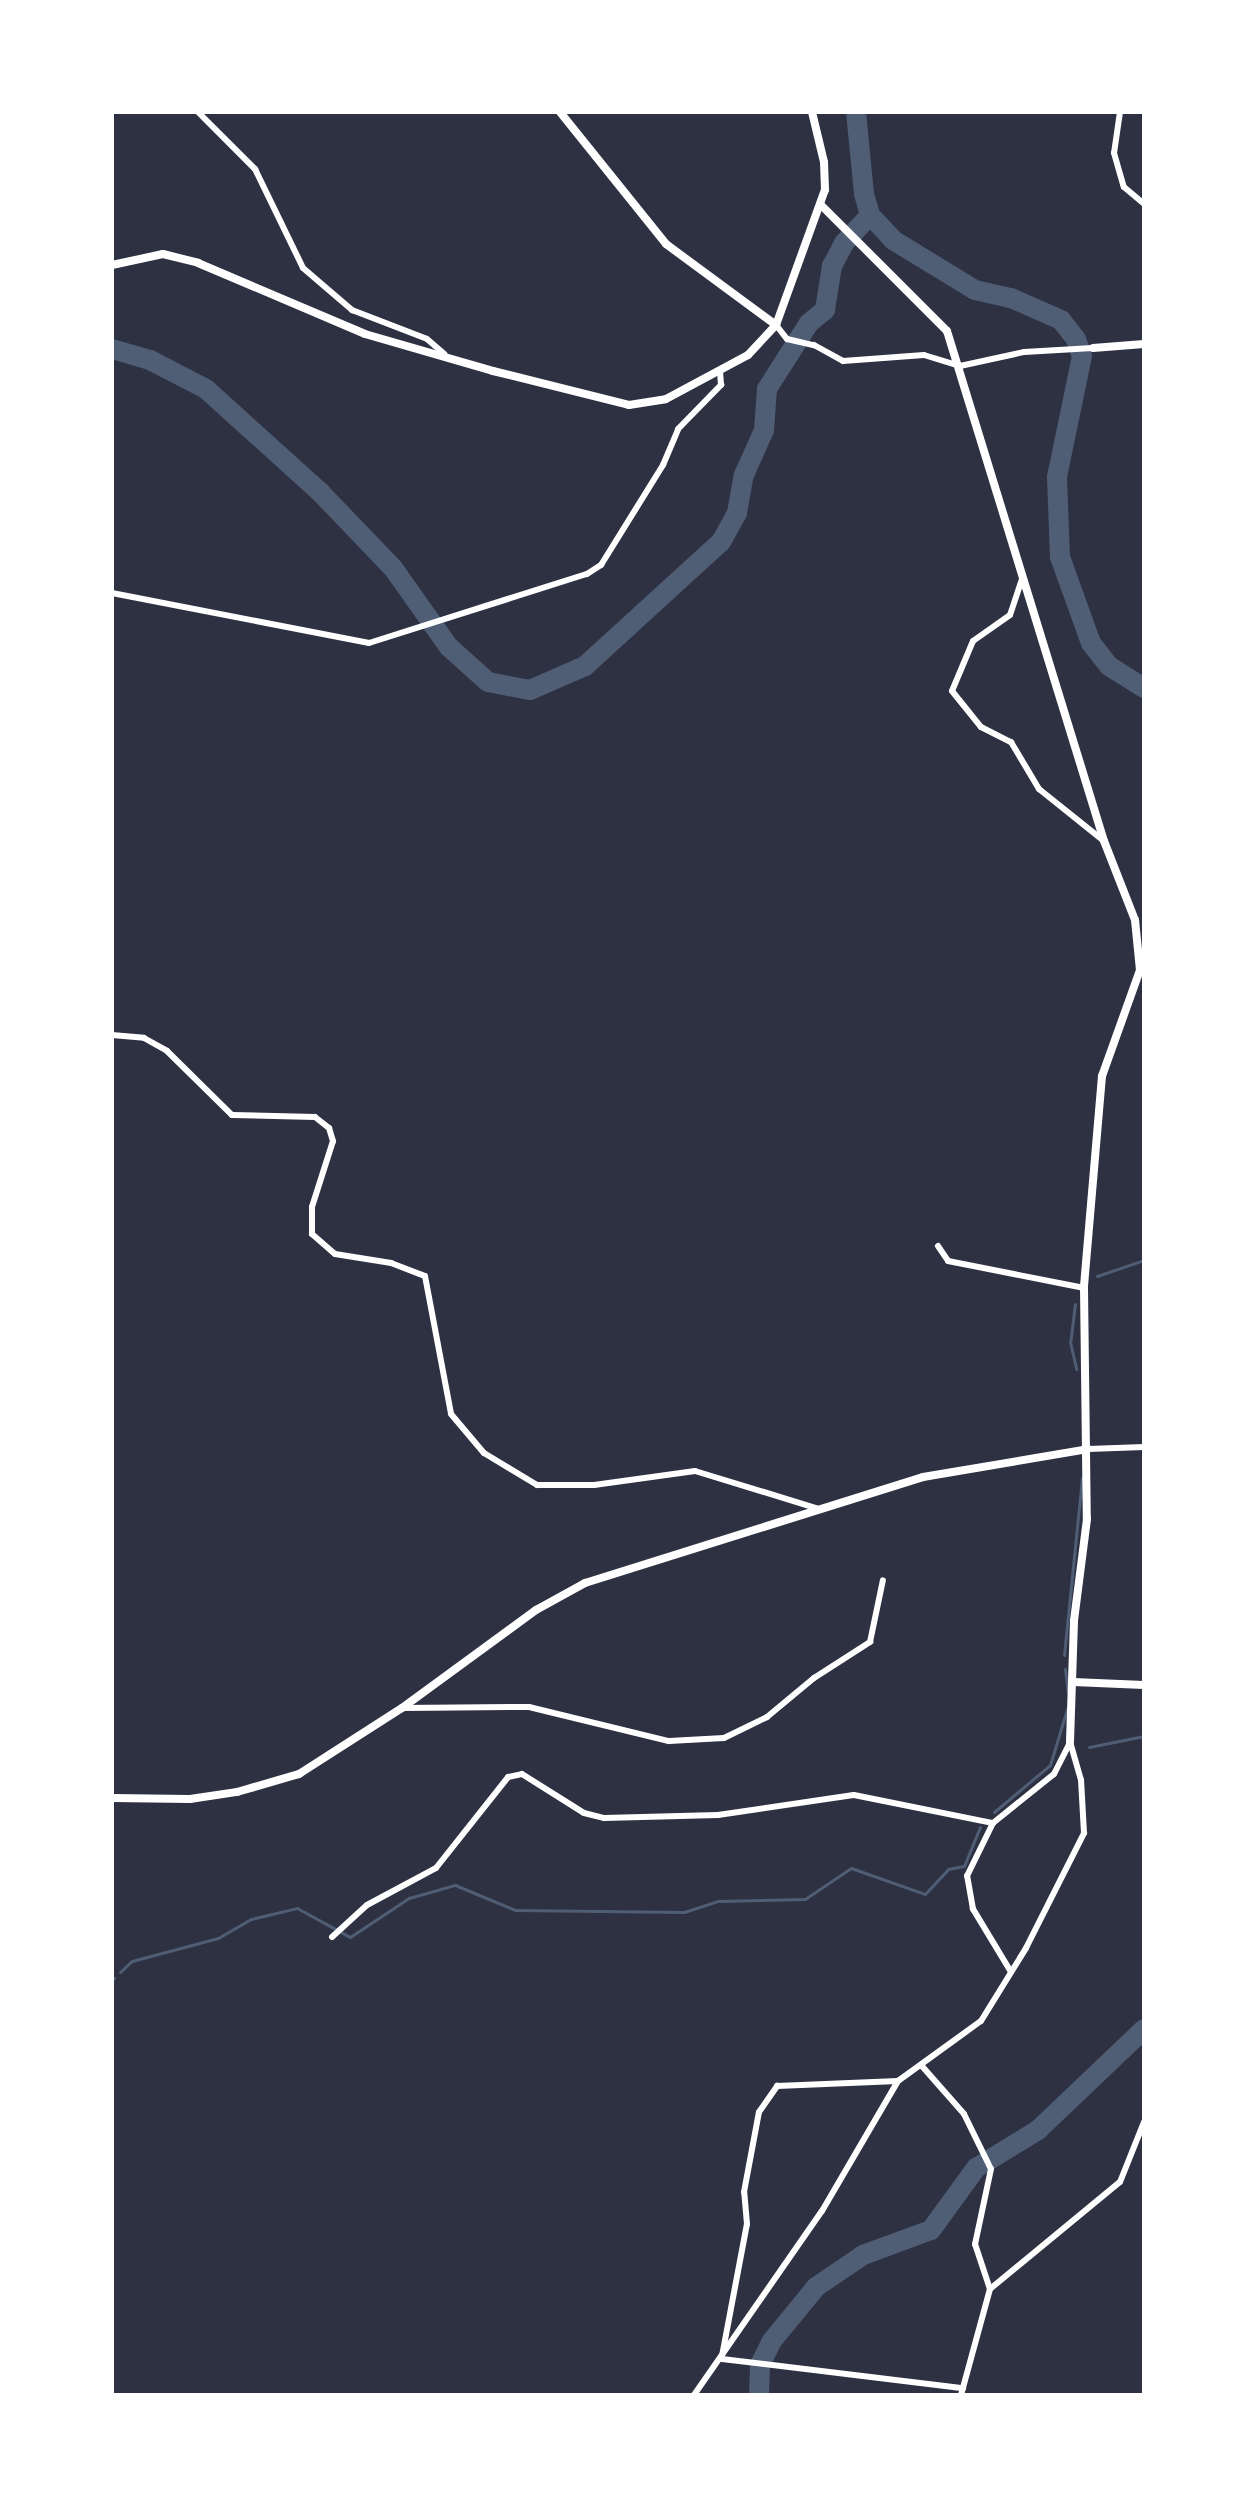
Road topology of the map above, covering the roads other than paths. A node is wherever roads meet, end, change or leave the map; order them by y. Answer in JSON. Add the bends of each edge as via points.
{"nodes":[{"id":1,"x":198,"y":112,"type":"edge"},
{"id":2,"x":560,"y":112,"type":"edge"},
{"id":3,"x":812,"y":112,"type":"edge"},
{"id":4,"x":1120,"y":112,"type":"edge"},
{"id":5,"x":1144,"y":204,"type":"edge"},
{"id":6,"x":821,"y":205,"type":"junction"},
{"id":7,"x":112,"y":265,"type":"edge"},
{"id":8,"x":776,"y":325,"type":"junction"},
{"id":9,"x":1144,"y":344,"type":"edge"},
{"id":10,"x":1093,"y":348,"type":"joint"},
{"id":11,"x":444,"y":354,"type":"junction"},
{"id":12,"x":960,"y":366,"type":"junction"},
{"id":13,"x":720,"y":370,"type":"junction"},
{"id":14,"x":1023,"y":576,"type":"junction"},
{"id":15,"x":112,"y":593,"type":"edge"},
{"id":16,"x":1104,"y":841,"type":"junction"},
{"id":17,"x":1141,"y":948,"type":"edge"},
{"id":18,"x":112,"y":1035,"type":"edge"},
{"id":19,"x":938,"y":1246,"type":"dead end"},
{"id":20,"x":1084,"y":1288,"type":"junction"},
{"id":21,"x":1144,"y":1447,"type":"edge"},
{"id":22,"x":1088,"y":1449,"type":"junction"},
{"id":23,"x":819,"y":1509,"type":"junction"},
{"id":24,"x":883,"y":1580,"type":"dead end"},
{"id":25,"x":1073,"y":1682,"type":"junction"},
{"id":26,"x":1143,"y":1684,"type":"edge"},
{"id":27,"x":402,"y":1708,"type":"junction"},
{"id":28,"x":1070,"y":1742,"type":"junction"},
{"id":29,"x":112,"y":1798,"type":"edge"},
{"id":30,"x":993,"y":1823,"type":"junction"},
{"id":31,"x":332,"y":1937,"type":"dead end"},
{"id":32,"x":1011,"y":1972,"type":"junction"},
{"id":33,"x":921,"y":2065,"type":"junction"},
{"id":34,"x":898,"y":2081,"type":"junction"},
{"id":35,"x":1144,"y":2122,"type":"edge"},
{"id":36,"x":990,"y":2289,"type":"junction"},
{"id":37,"x":722,"y":2359,"type":"junction"},
{"id":38,"x":962,"y":2391,"type":"edge"},
{"id":39,"x":694,"y":2395,"type":"edge"}],
"edges":[{"from":1,"to":11,"type":"street","via":[[255,169],[303,268],[352,310],[427,339]]},
{"from":2,"to":8,"type":"street","via":[[666,244]]},
{"from":3,"to":6,"type":"street","via":[[824,162]]},
{"from":4,"to":5,"type":"street","via":[[1114,153],[1124,187]]},
{"from":6,"to":8,"type":"street"},
{"from":6,"to":12,"type":"street","via":[[947,331]]},
{"from":7,"to":11,"type":"street","via":[[163,254],[198,263],[365,334]]},
{"from":8,"to":12,"type":"street","via":[[787,339],[814,345],[843,361],[924,355]]},
{"from":8,"to":13,"type":"street","via":[[761,345]]},
{"from":9,"to":10,"type":"street"},
{"from":10,"to":12,"type":"street","via":[[999,356]]},
{"from":11,"to":13,"type":"street","via":[[629,405],[666,399]]},
{"from":12,"to":14,"type":"street"},
{"from":13,"to":15,"type":"street","via":[[721,385],[678,429],[663,465],[601,565],[414,633],[369,643]]},
{"from":14,"to":16,"type":"street"},
{"from":14,"to":16,"type":"street","via":[[1010,615],[973,641],[952,691],[981,727],[1011,742],[1039,789]]},
{"from":16,"to":17,"type":"street"},
{"from":17,"to":20,"type":"street","via":[[1131,1005],[1102,1076]]},
{"from":18,"to":23,"type":"street","via":[[144,1038],[167,1051],[232,1115],[315,1117],[329,1128],[333,1141],[312,1207],[312,1234],[335,1254],[391,1263],[425,1276],[451,1414],[484,1453],[537,1485],[594,1485],[695,1471]]},
{"from":19,"to":20,"type":"street","via":[[948,1261]]},
{"from":20,"to":22,"type":"street"},
{"from":21,"to":22,"type":"street"},
{"from":22,"to":23,"type":"street","via":[[923,1477]]},
{"from":22,"to":25,"type":"street"},
{"from":23,"to":27,"type":"street","via":[[585,1583],[536,1610]]},
{"from":24,"to":27,"type":"street","via":[[870,1642],[767,1717],[724,1738],[669,1741],[529,1707]]},
{"from":25,"to":26,"type":"street"},
{"from":25,"to":28,"type":"street"},
{"from":27,"to":29,"type":"street","via":[[328,1759],[273,1783],[190,1799]]},
{"from":28,"to":30,"type":"street","via":[[1054,1774]]},
{"from":28,"to":32,"type":"street","via":[[1081,1780],[1084,1833]]},
{"from":30,"to":31,"type":"street","via":[[854,1795],[718,1815],[604,1818],[584,1813],[522,1774],[508,1777],[436,1868],[391,1890]]},
{"from":30,"to":32,"type":"street","via":[[967,1876],[973,1909]]},
{"from":32,"to":33,"type":"street","via":[[981,2021]]},
{"from":33,"to":34,"type":"street"},
{"from":33,"to":36,"type":"street","via":[[964,2114],[991,2169],[975,2244]]},
{"from":34,"to":37,"type":"street","via":[[822,2211]]},
{"from":34,"to":37,"type":"street","via":[[777,2086],[759,2112],[744,2192],[747,2224]]},
{"from":35,"to":36,"type":"street","via":[[1120,2182]]},
{"from":36,"to":38,"type":"street"},
{"from":37,"to":38,"type":"street"},
{"from":37,"to":39,"type":"street"}]}
